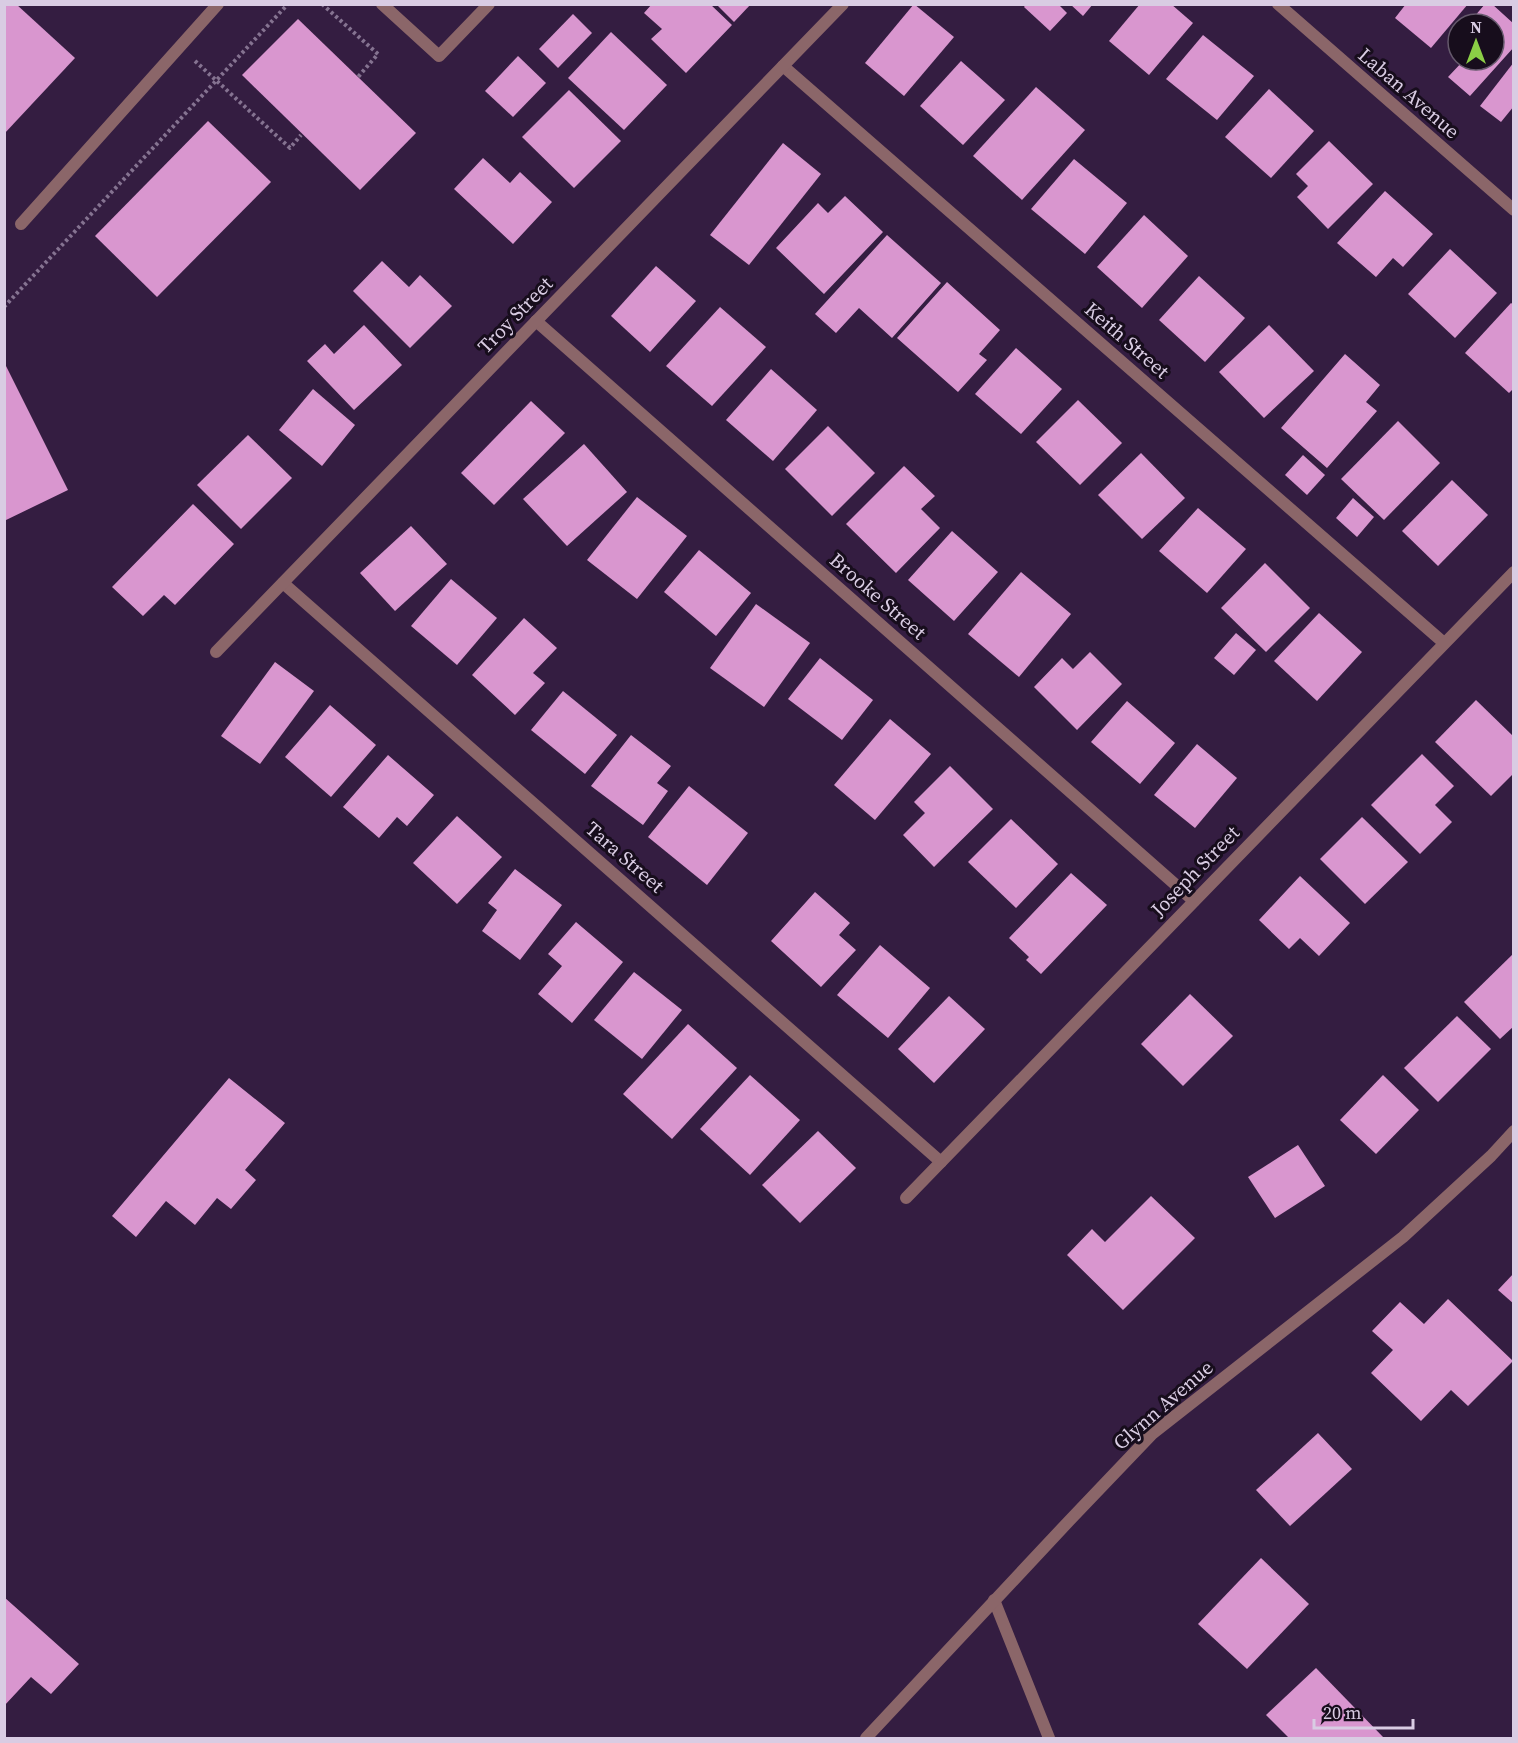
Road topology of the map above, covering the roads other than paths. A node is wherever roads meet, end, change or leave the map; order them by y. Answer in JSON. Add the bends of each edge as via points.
{"nodes":[{"id":1,"x":218,"y":4,"type":"edge"},
{"id":2,"x":382,"y":4,"type":"edge"},
{"id":3,"x":489,"y":4,"type":"edge"},
{"id":4,"x":843,"y":4,"type":"edge"},
{"id":5,"x":1278,"y":4,"type":"edge"},
{"id":6,"x":783,"y":66,"type":"junction"},
{"id":7,"x":1514,"y":210,"type":"edge"},
{"id":8,"x":21,"y":224,"type":"dead end"},
{"id":9,"x":536,"y":321,"type":"junction"},
{"id":10,"x":1514,"y":572,"type":"edge"},
{"id":11,"x":283,"y":583,"type":"junction"},
{"id":12,"x":1444,"y":643,"type":"junction"},
{"id":13,"x":216,"y":652,"type":"dead end"},
{"id":14,"x":1194,"y":900,"type":"junction"},
{"id":15,"x":1514,"y":1131,"type":"edge"},
{"id":16,"x":940,"y":1162,"type":"junction"},
{"id":17,"x":906,"y":1198,"type":"dead end"},
{"id":18,"x":994,"y":1600,"type":"junction"},
{"id":19,"x":866,"y":1738,"type":"edge"},
{"id":20,"x":1049,"y":1738,"type":"edge"}],
"edges":[{"from":1,"to":8,"type":"street"},
{"from":2,"to":3,"type":"street","via":[[439,56]]},
{"from":4,"to":6,"type":"street","name":"Troy Street"},
{"from":5,"to":7,"type":"street","name":"Laban Avenue"},
{"from":6,"to":9,"type":"street","name":"Troy Street"},
{"from":6,"to":12,"type":"street","name":"Keith Street"},
{"from":9,"to":11,"type":"street","name":"Troy Street"},
{"from":9,"to":14,"type":"street","name":"Brooke Street"},
{"from":10,"to":12,"type":"street","name":"Joseph Street"},
{"from":11,"to":13,"type":"street","name":"Troy Street"},
{"from":11,"to":16,"type":"street","name":"Tara Street"},
{"from":12,"to":14,"type":"street","name":"Joseph Street"},
{"from":14,"to":16,"type":"street","name":"Joseph Street"},
{"from":15,"to":18,"type":"street","name":"Glynn Avenue","via":[[1403,1237],[1152,1434]]},
{"from":16,"to":17,"type":"street","name":"Joseph Street"},
{"from":18,"to":19,"type":"street","name":"Glynn Avenue"},
{"from":18,"to":20,"type":"street"}]}
